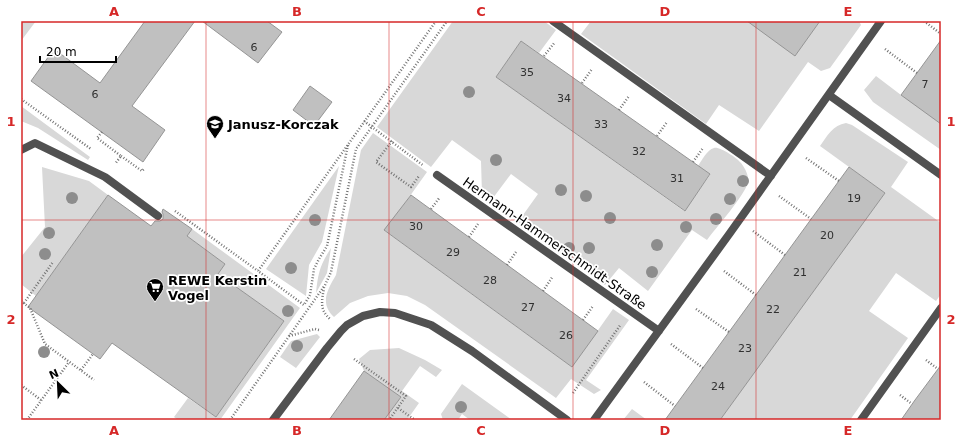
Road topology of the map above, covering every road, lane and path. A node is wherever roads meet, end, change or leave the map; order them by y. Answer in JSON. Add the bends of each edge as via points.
{"nodes":[{"id":1,"x":436,"y":21,"type":"edge"},
{"id":2,"x":447,"y":21,"type":"edge"},
{"id":3,"x":553,"y":21,"type":"edge"},
{"id":4,"x":924,"y":21,"type":"edge"},
{"id":5,"x":879,"y":22,"type":"edge"},
{"id":6,"x":941,"y":34,"type":"edge"},
{"id":7,"x":885,"y":49,"type":"dead end"},
{"id":8,"x":917,"y":73,"type":"dead end"},
{"id":9,"x":829,"y":95,"type":"junction"},
{"id":10,"x":364,"y":121,"type":"junction"},
{"id":11,"x":371,"y":126,"type":"junction"},
{"id":12,"x":102,"y":132,"type":"dead end"},
{"id":13,"x":392,"y":141,"type":"junction"},
{"id":14,"x":348,"y":145,"type":"junction"},
{"id":15,"x":21,"y":150,"type":"edge"},
{"id":16,"x":121,"y":156,"type":"junction"},
{"id":17,"x":806,"y":158,"type":"dead end"},
{"id":18,"x":114,"y":166,"type":"dead end"},
{"id":19,"x":144,"y":169,"type":"dead end"},
{"id":20,"x":437,"y":175,"type":"dead end"},
{"id":21,"x":941,"y":175,"type":"edge"},
{"id":22,"x":771,"y":176,"type":"junction"},
{"id":23,"x":839,"y":181,"type":"dead end"},
{"id":24,"x":779,"y":196,"type":"dead end"},
{"id":25,"x":158,"y":216,"type":"dead end"},
{"id":26,"x":811,"y":220,"type":"dead end"},
{"id":27,"x":753,"y":231,"type":"dead end"},
{"id":28,"x":785,"y":255,"type":"dead end"},
{"id":29,"x":53,"y":262,"type":"dead end"},
{"id":30,"x":724,"y":271,"type":"dead end"},
{"id":31,"x":325,"y":285,"type":"junction"},
{"id":32,"x":756,"y":295,"type":"dead end"},
{"id":33,"x":22,"y":302,"type":"edge"},
{"id":34,"x":941,"y":308,"type":"edge"},
{"id":35,"x":696,"y":309,"type":"dead end"},
{"id":36,"x":630,"y":311,"type":"junction"},
{"id":37,"x":341,"y":331,"type":"junction"},
{"id":38,"x":659,"y":331,"type":"junction"},
{"id":39,"x":729,"y":332,"type":"dead end"},
{"id":40,"x":289,"y":336,"type":"junction"},
{"id":41,"x":671,"y":344,"type":"dead end"},
{"id":42,"x":93,"y":354,"type":"dead end"},
{"id":43,"x":354,"y":358,"type":"dead end"},
{"id":44,"x":69,"y":362,"type":"junction"},
{"id":45,"x":702,"y":368,"type":"dead end"},
{"id":46,"x":81,"y":370,"type":"junction"},
{"id":47,"x":94,"y":380,"type":"dead end"},
{"id":48,"x":643,"y":382,"type":"dead end"},
{"id":49,"x":21,"y":385,"type":"edge"},
{"id":50,"x":573,"y":393,"type":"dead end"},
{"id":51,"x":41,"y":400,"type":"junction"},
{"id":52,"x":675,"y":406,"type":"dead end"},
{"id":53,"x":398,"y":408,"type":"junction"},
{"id":54,"x":27,"y":420,"type":"edge"},
{"id":55,"x":230,"y":420,"type":"edge"},
{"id":56,"x":273,"y":420,"type":"edge"},
{"id":57,"x":389,"y":420,"type":"edge"},
{"id":58,"x":415,"y":420,"type":"edge"},
{"id":59,"x":567,"y":420,"type":"edge"},
{"id":60,"x":594,"y":420,"type":"edge"},
{"id":61,"x":861,"y":420,"type":"edge"}],
"edges":[{"from":1,"to":10,"type":"path"},
{"from":2,"to":11,"type":"path"},
{"from":3,"to":22,"type":"street"},
{"from":4,"to":6,"type":"path"},
{"from":5,"to":9,"type":"street"},
{"from":7,"to":8,"type":"path"},
{"from":9,"to":21,"type":"street"},
{"from":9,"to":22,"type":"street"},
{"from":10,"to":11,"type":"path"},
{"from":10,"to":14,"type":"path"},
{"from":11,"to":13,"type":"path"},
{"from":11,"to":31,"type":"path","via":[[356,149],[331,272]]},
{"from":12,"to":16,"type":"path","via":[[97,138]]},
{"from":13,"to":13,"type":"path","via":[[426,167],[411,187],[376,162]]},
{"from":14,"to":14,"type":"path","via":[[258,271],[304,305],[310,295],[314,269],[327,246]]},
{"from":15,"to":25,"type":"street","via":[[36,143],[105,177]]},
{"from":16,"to":18,"type":"path"},
{"from":16,"to":19,"type":"path","via":[[142,171]]},
{"from":17,"to":23,"type":"path"},
{"from":20,"to":36,"type":"street","name":"Hermann-Hammerschmidt-Straße"},
{"from":22,"to":38,"type":"street"},
{"from":24,"to":26,"type":"path"},
{"from":27,"to":28,"type":"path"},
{"from":29,"to":33,"type":"path"},
{"from":30,"to":32,"type":"path"},
{"from":31,"to":37,"type":"path","via":[[321,304],[325,315]]},
{"from":31,"to":40,"type":"path"},
{"from":33,"to":44,"type":"path","via":[[30,308],[45,344]]},
{"from":34,"to":61,"type":"street"},
{"from":35,"to":39,"type":"path"},
{"from":36,"to":38,"type":"street","name":"Hermann-Hammerschmidt-Straße"},
{"from":36,"to":50,"type":"path"},
{"from":37,"to":40,"type":"path","via":[[315,329]]},
{"from":37,"to":56,"type":"street"},
{"from":37,"to":59,"type":"street","via":[[363,316],[380,312],[395,313],[431,325],[469,349]]},
{"from":38,"to":60,"type":"street"},
{"from":40,"to":55,"type":"path"},
{"from":41,"to":45,"type":"path"},
{"from":42,"to":46,"type":"path"},
{"from":43,"to":53,"type":"path","via":[[406,396]]},
{"from":44,"to":46,"type":"path"},
{"from":44,"to":51,"type":"path"},
{"from":46,"to":47,"type":"path"},
{"from":48,"to":52,"type":"path"},
{"from":49,"to":51,"type":"path"},
{"from":51,"to":54,"type":"path"},
{"from":53,"to":57,"type":"path"},
{"from":53,"to":58,"type":"path"}]}
